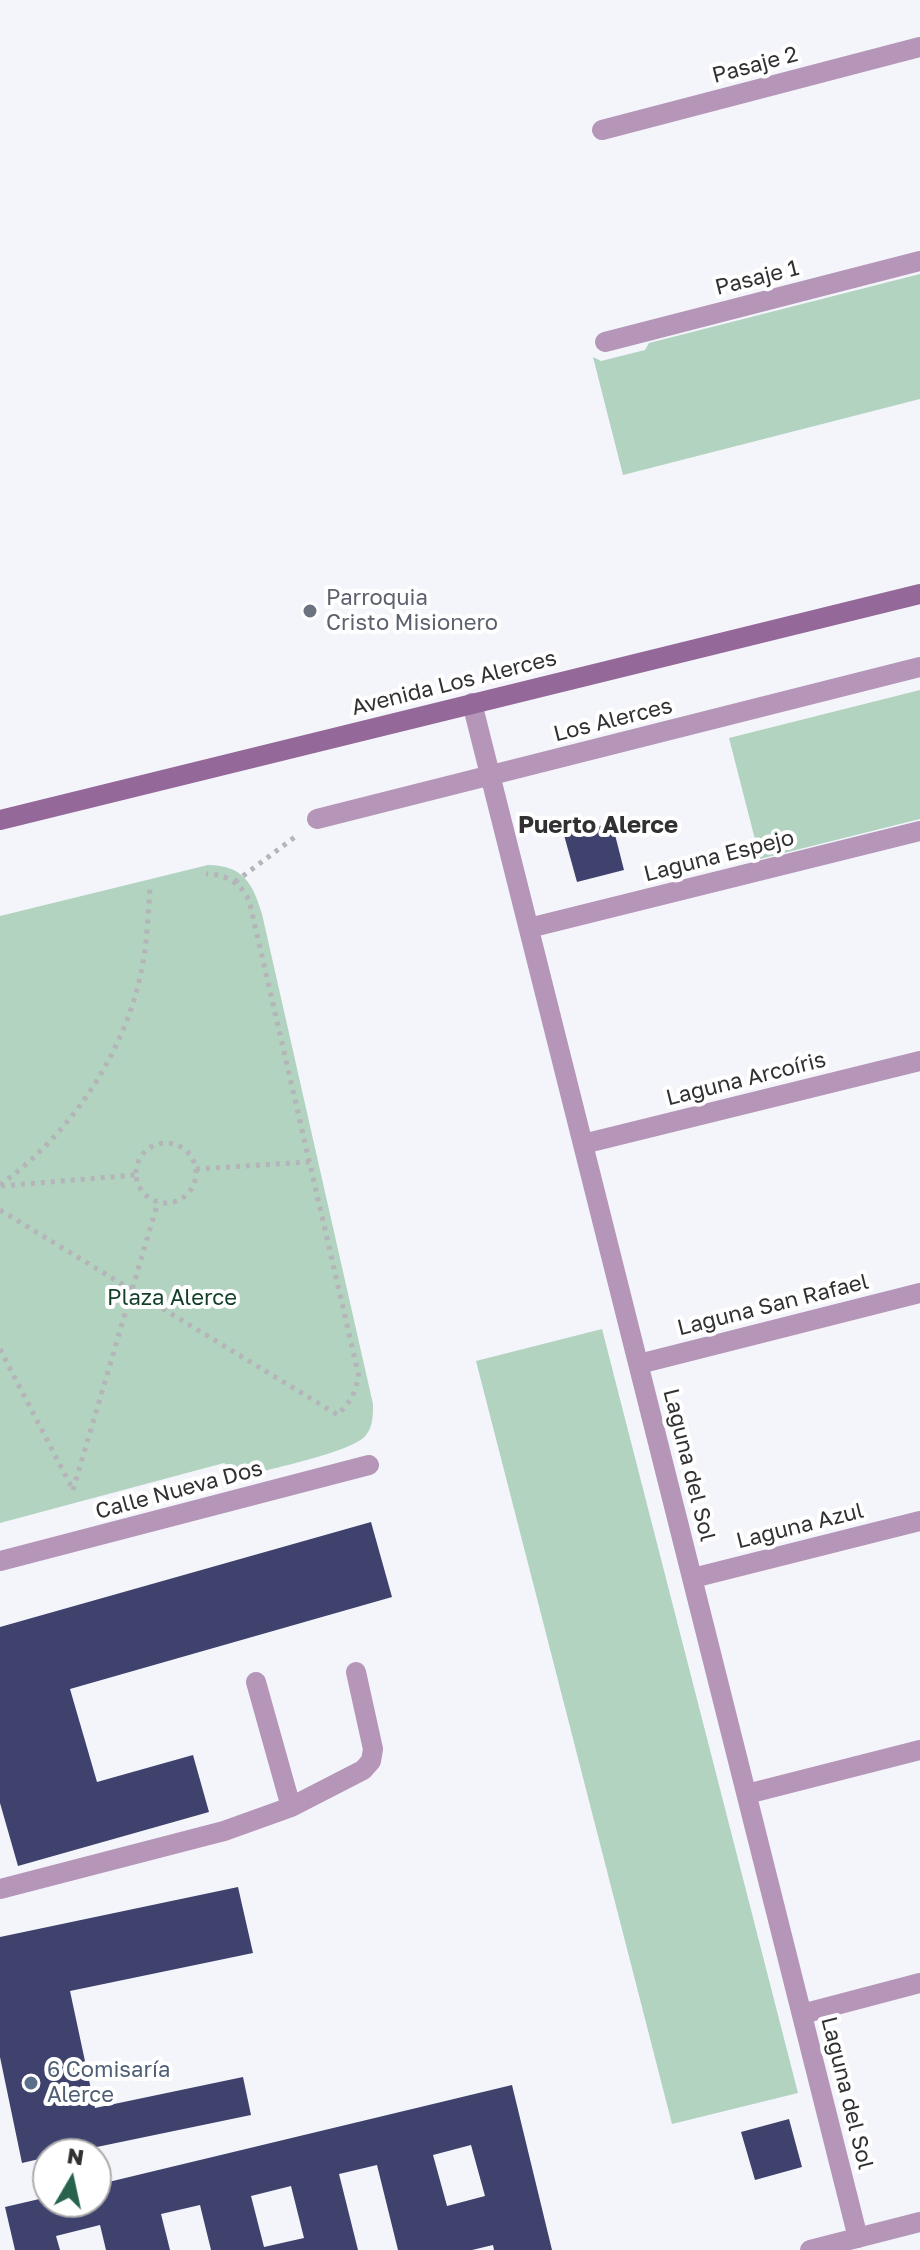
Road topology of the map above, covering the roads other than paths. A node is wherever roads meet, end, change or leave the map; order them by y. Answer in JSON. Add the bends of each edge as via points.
{"nodes":[{"id":1,"x":920,"y":47,"type":"edge"},
{"id":2,"x":602,"y":130,"type":"dead end"},
{"id":3,"x":920,"y":261,"type":"edge"},
{"id":4,"x":605,"y":342,"type":"dead end"},
{"id":5,"x":920,"y":594,"type":"edge"},
{"id":6,"x":920,"y":667,"type":"edge"},
{"id":7,"x":472,"y":703,"type":"junction"},
{"id":8,"x":491,"y":775,"type":"junction"},
{"id":9,"x":317,"y":819,"type":"road end"},
{"id":10,"x":0,"y":820,"type":"edge"},
{"id":11,"x":920,"y":831,"type":"edge"},
{"id":12,"x":529,"y":928,"type":"junction"},
{"id":13,"x":920,"y":1061,"type":"edge"},
{"id":14,"x":583,"y":1144,"type":"junction"},
{"id":15,"x":920,"y":1293,"type":"edge"},
{"id":16,"x":639,"y":1364,"type":"junction"},
{"id":17,"x":369,"y":1465,"type":"dead end"},
{"id":18,"x":920,"y":1521,"type":"edge"},
{"id":19,"x":0,"y":1561,"type":"edge"},
{"id":20,"x":693,"y":1578,"type":"junction"},
{"id":21,"x":356,"y":1672,"type":"dead end"},
{"id":22,"x":256,"y":1682,"type":"dead end"},
{"id":23,"x":920,"y":1750,"type":"edge"},
{"id":24,"x":747,"y":1794,"type":"junction"},
{"id":25,"x":291,"y":1807,"type":"junction"},
{"id":26,"x":0,"y":1889,"type":"edge"},
{"id":27,"x":920,"y":1983,"type":"edge"},
{"id":28,"x":802,"y":2014,"type":"junction"},
{"id":29,"x":920,"y":2222,"type":"edge"},
{"id":30,"x":858,"y":2238,"type":"junction"},
{"id":31,"x":810,"y":2250,"type":"edge"}],
"edges":[{"from":1,"to":2,"type":"street","name":"Pasaje 2"},
{"from":3,"to":4,"type":"street","name":"Pasaje 1"},
{"from":5,"to":7,"type":"main road","name":"Avenida Los Alerces"},
{"from":6,"to":8,"type":"street","name":"Los Alerces"},
{"from":7,"to":8,"type":"street","name":"Laguna del Sol"},
{"from":7,"to":10,"type":"main road","name":"Avenida Los Alerces"},
{"from":8,"to":9,"type":"street","name":"Los Alerces"},
{"from":8,"to":12,"type":"street","name":"Laguna del Sol"},
{"from":11,"to":12,"type":"street","name":"Laguna Espejo"},
{"from":12,"to":14,"type":"street","name":"Laguna del Sol"},
{"from":13,"to":14,"type":"street","name":"Laguna Arcoíris"},
{"from":14,"to":16,"type":"street","name":"Laguna del Sol"},
{"from":15,"to":16,"type":"street","name":"Laguna San Rafael"},
{"from":16,"to":20,"type":"street","name":"Laguna del Sol"},
{"from":17,"to":19,"type":"street","name":"Calle Nueva Dos"},
{"from":18,"to":20,"type":"street","name":"Laguna Azul"},
{"from":20,"to":24,"type":"street","name":"Laguna del Sol"},
{"from":21,"to":25,"type":"street","via":[[371,1761]]},
{"from":22,"to":25,"type":"street"},
{"from":23,"to":24,"type":"street"},
{"from":24,"to":28,"type":"street","name":"Laguna del Sol"},
{"from":25,"to":26,"type":"street","via":[[224,1831]]},
{"from":27,"to":28,"type":"street"},
{"from":28,"to":30,"type":"street","name":"Laguna del Sol"},
{"from":29,"to":30,"type":"street"},
{"from":30,"to":31,"type":"street"}]}
